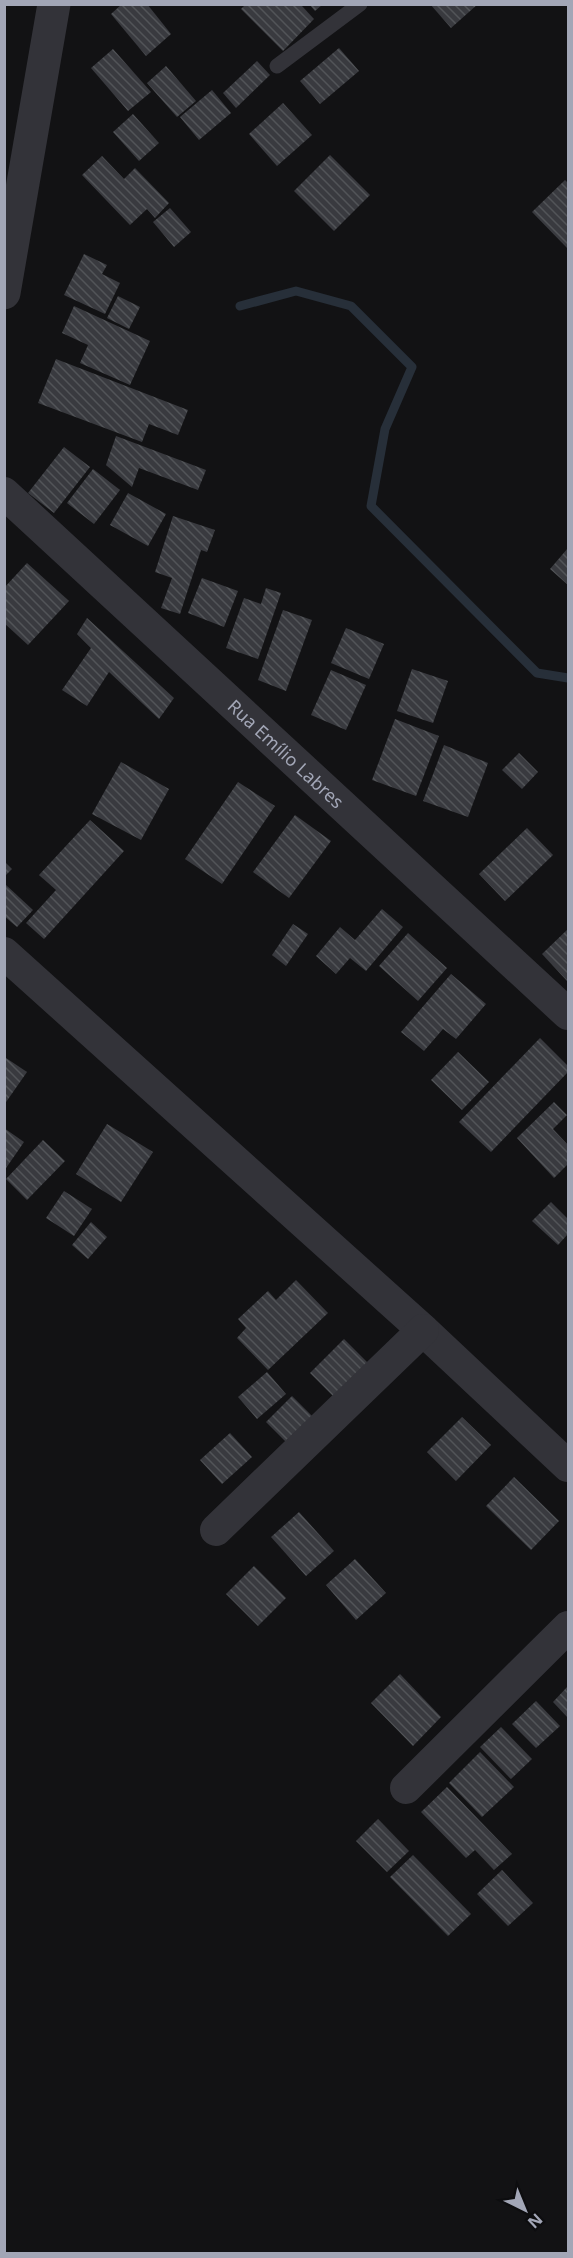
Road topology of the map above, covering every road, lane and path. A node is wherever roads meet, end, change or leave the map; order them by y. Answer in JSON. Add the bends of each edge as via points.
{"nodes":[{"id":1,"x":54,"y":4,"type":"edge"},
{"id":2,"x":360,"y":4,"type":"edge"},
{"id":3,"x":278,"y":66,"type":"dead end"},
{"id":4,"x":4,"y":293,"type":"edge"},
{"id":5,"x":4,"y":493,"type":"edge"},
{"id":6,"x":4,"y":953,"type":"edge"},
{"id":7,"x":568,"y":1014,"type":"edge"},
{"id":8,"x":423,"y":1330,"type":"junction"},
{"id":9,"x":568,"y":1466,"type":"edge"},
{"id":10,"x":216,"y":1530,"type":"dead end"},
{"id":11,"x":568,"y":1627,"type":"edge"},
{"id":12,"x":406,"y":1788,"type":"dead end"}],
"edges":[{"from":1,"to":4,"type":"street"},
{"from":2,"to":3,"type":"lane"},
{"from":5,"to":7,"type":"street","name":"Rua Emílio Labres"},
{"from":6,"to":8,"type":"street"},
{"from":8,"to":9,"type":"street"},
{"from":8,"to":10,"type":"street"},
{"from":11,"to":12,"type":"street"}]}
